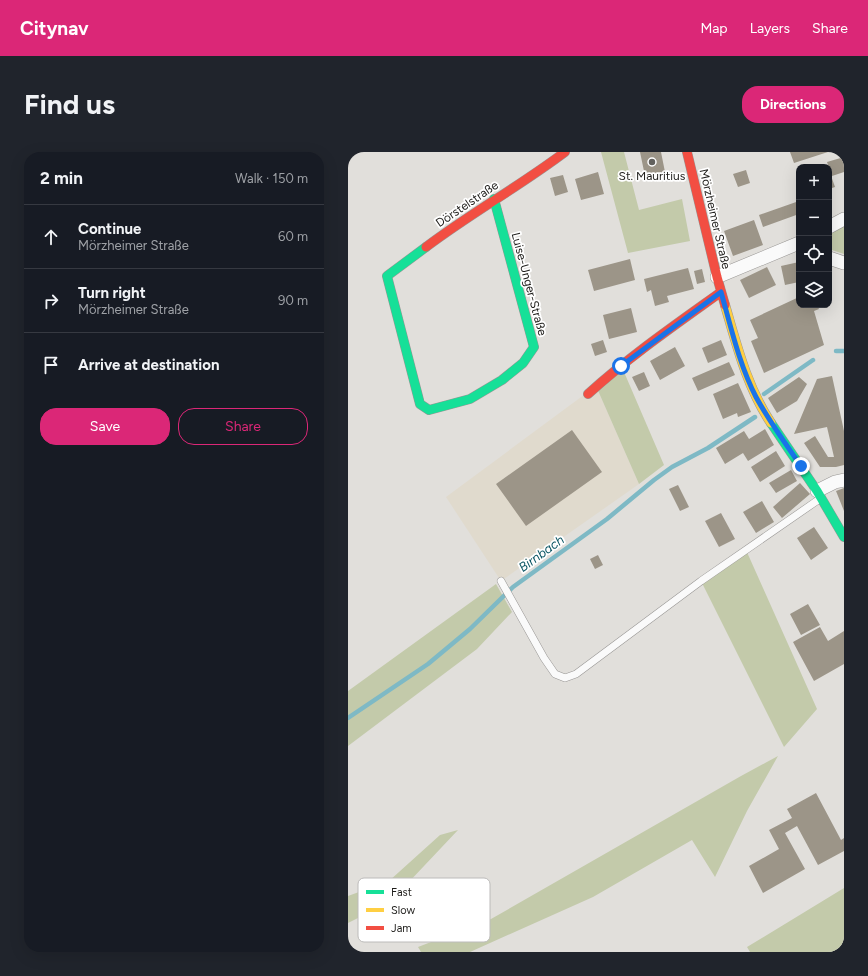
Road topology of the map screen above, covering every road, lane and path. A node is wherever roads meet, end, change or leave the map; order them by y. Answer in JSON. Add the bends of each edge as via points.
{"nodes":[{"id":1,"x":563,"y":152,"type":"edge"},
{"id":2,"x":687,"y":152,"type":"edge"},
{"id":3,"x":494,"y":199,"type":"junction"},
{"id":4,"x":844,"y":219,"type":"edge"},
{"id":5,"x":832,"y":225,"type":"edge"},
{"id":6,"x":796,"y":246,"type":"edge"},
{"id":7,"x":832,"y":259,"type":"edge"},
{"id":8,"x":844,"y":264,"type":"edge"},
{"id":9,"x":387,"y":276,"type":"joint"},
{"id":10,"x":717,"y":277,"type":"junction"},
{"id":11,"x":721,"y":292,"type":"junction"},
{"id":12,"x":588,"y":394,"type":"dead end"},
{"id":13,"x":844,"y":480,"type":"edge"},
{"id":14,"x":819,"y":494,"type":"junction"},
{"id":15,"x":844,"y":537,"type":"edge"},
{"id":16,"x":502,"y":582,"type":"dead end"}],
"edges":[{"from":1,"to":3,"type":"street","name":"Dörstelstraße","via":[[541,170]]},
{"from":2,"to":10,"type":"street","name":"Mörzheimer Straße"},
{"from":3,"to":9,"type":"street","name":"Dörstelstraße"},
{"from":3,"to":9,"type":"street","name":"Luise-Unger-Straße","via":[[534,347],[523,363],[502,380],[470,399],[429,410],[420,404]]},
{"from":4,"to":5,"type":"street"},
{"from":6,"to":10,"type":"street"},
{"from":7,"to":8,"type":"street"},
{"from":10,"to":11,"type":"street","name":"Mörzheimer Straße"},
{"from":11,"to":12,"type":"street","via":[[637,353]]},
{"from":11,"to":14,"type":"street","name":"Mörzheimer Straße","via":[[739,354],[756,396]]},
{"from":13,"to":14,"type":"street","via":[[835,482]]},
{"from":14,"to":15,"type":"street","name":"Mörzheimer Straße"},
{"from":14,"to":16,"type":"lane","via":[[576,674],[565,678],[555,674],[544,658]]}]}
